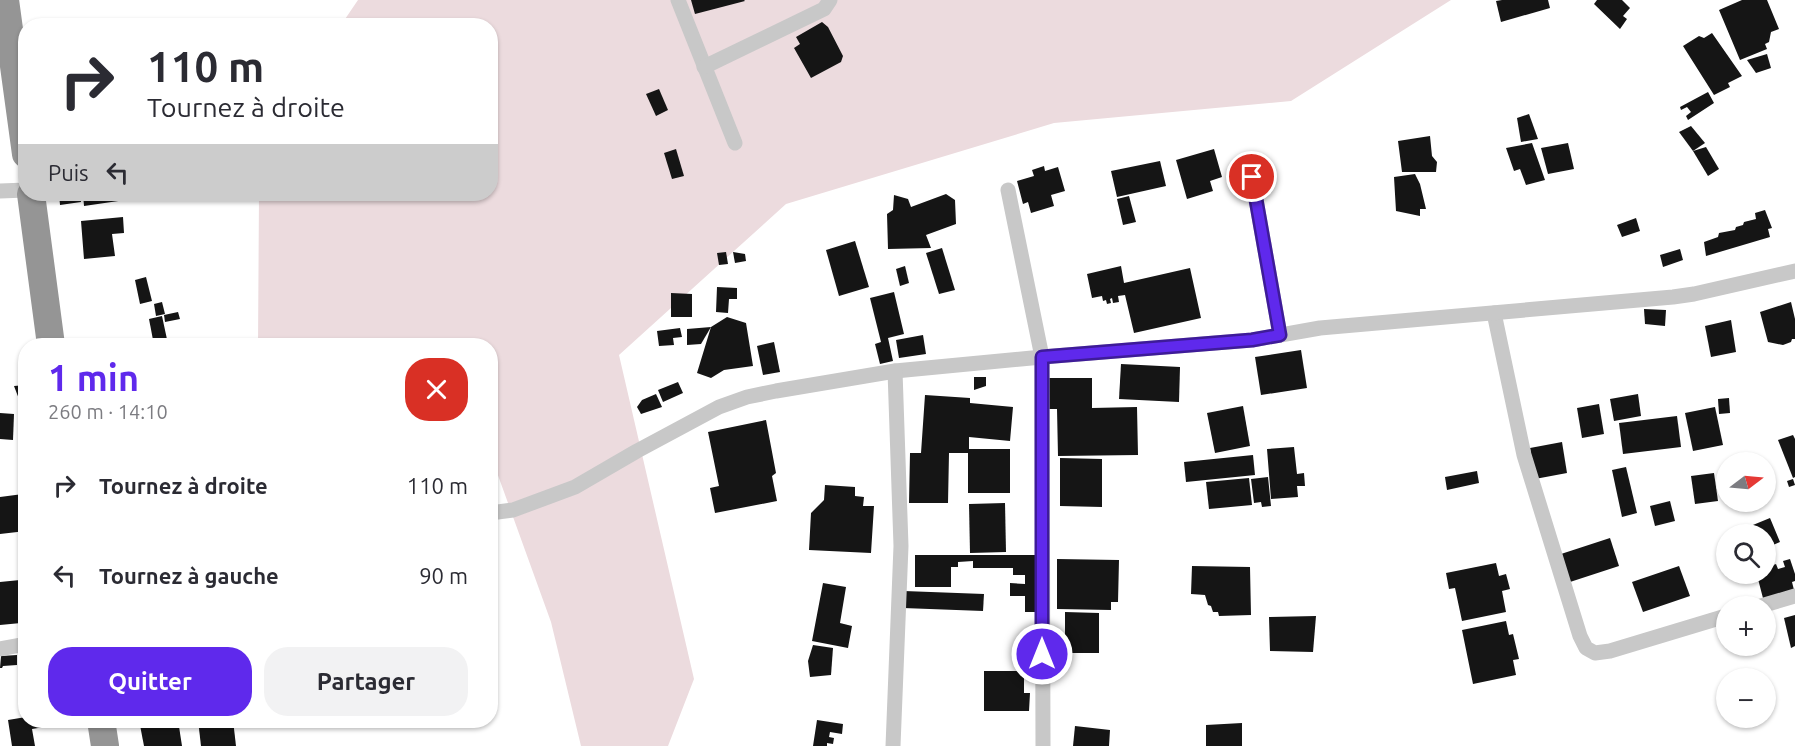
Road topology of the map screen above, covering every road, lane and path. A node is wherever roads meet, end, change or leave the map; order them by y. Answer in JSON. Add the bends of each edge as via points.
{"nodes":[{"id":1,"x":5,"y":0,"type":"edge"},
{"id":2,"x":678,"y":0,"type":"edge"},
{"id":3,"x":830,"y":0,"type":"edge"},
{"id":4,"x":18,"y":65,"type":"edge"},
{"id":5,"x":704,"y":67,"type":"junction"},
{"id":6,"x":735,"y":143,"type":"dead end"},
{"id":7,"x":1252,"y":177,"type":"dead end"},
{"id":8,"x":18,"y":190,"type":"edge"},
{"id":9,"x":1008,"y":190,"type":"dead end"},
{"id":10,"x":0,"y":191,"type":"edge"},
{"id":11,"x":32,"y":201,"type":"edge"},
{"id":12,"x":1795,"y":272,"type":"edge"},
{"id":13,"x":1494,"y":313,"type":"junction"},
{"id":14,"x":1280,"y":335,"type":"junction"},
{"id":15,"x":50,"y":338,"type":"edge"},
{"id":16,"x":1042,"y":357,"type":"junction"},
{"id":17,"x":895,"y":371,"type":"junction"},
{"id":18,"x":498,"y":512,"type":"edge"},
{"id":19,"x":1795,"y":596,"type":"edge"},
{"id":20,"x":1776,"y":602,"type":"edge"},
{"id":21,"x":1716,"y":619,"type":"edge"},
{"id":22,"x":18,"y":645,"type":"edge"},
{"id":23,"x":0,"y":648,"type":"edge"},
{"id":24,"x":102,"y":728,"type":"edge"},
{"id":25,"x":105,"y":746,"type":"edge"},
{"id":26,"x":893,"y":746,"type":"edge"},
{"id":27,"x":1043,"y":746,"type":"edge"}],
"edges":[{"from":1,"to":4,"type":"highway"},
{"from":2,"to":5,"type":"street"},
{"from":3,"to":5,"type":"street","via":[[824,9]]},
{"from":5,"to":6,"type":"street"},
{"from":7,"to":14,"type":"street"},
{"from":8,"to":10,"type":"street"},
{"from":9,"to":16,"type":"street"},
{"from":11,"to":15,"type":"highway"},
{"from":12,"to":13,"type":"street","via":[[1694,294]]},
{"from":13,"to":14,"type":"street"},
{"from":13,"to":21,"type":"street","via":[[1524,456],[1586,648],[1595,653],[1610,651]]},
{"from":14,"to":16,"type":"street"},
{"from":16,"to":17,"type":"street"},
{"from":16,"to":27,"type":"street"},
{"from":17,"to":18,"type":"street","via":[[747,397],[719,408],[574,486]]},
{"from":17,"to":26,"type":"street","via":[[900,546]]},
{"from":19,"to":20,"type":"street"},
{"from":22,"to":23,"type":"street"},
{"from":24,"to":25,"type":"highway"}]}
